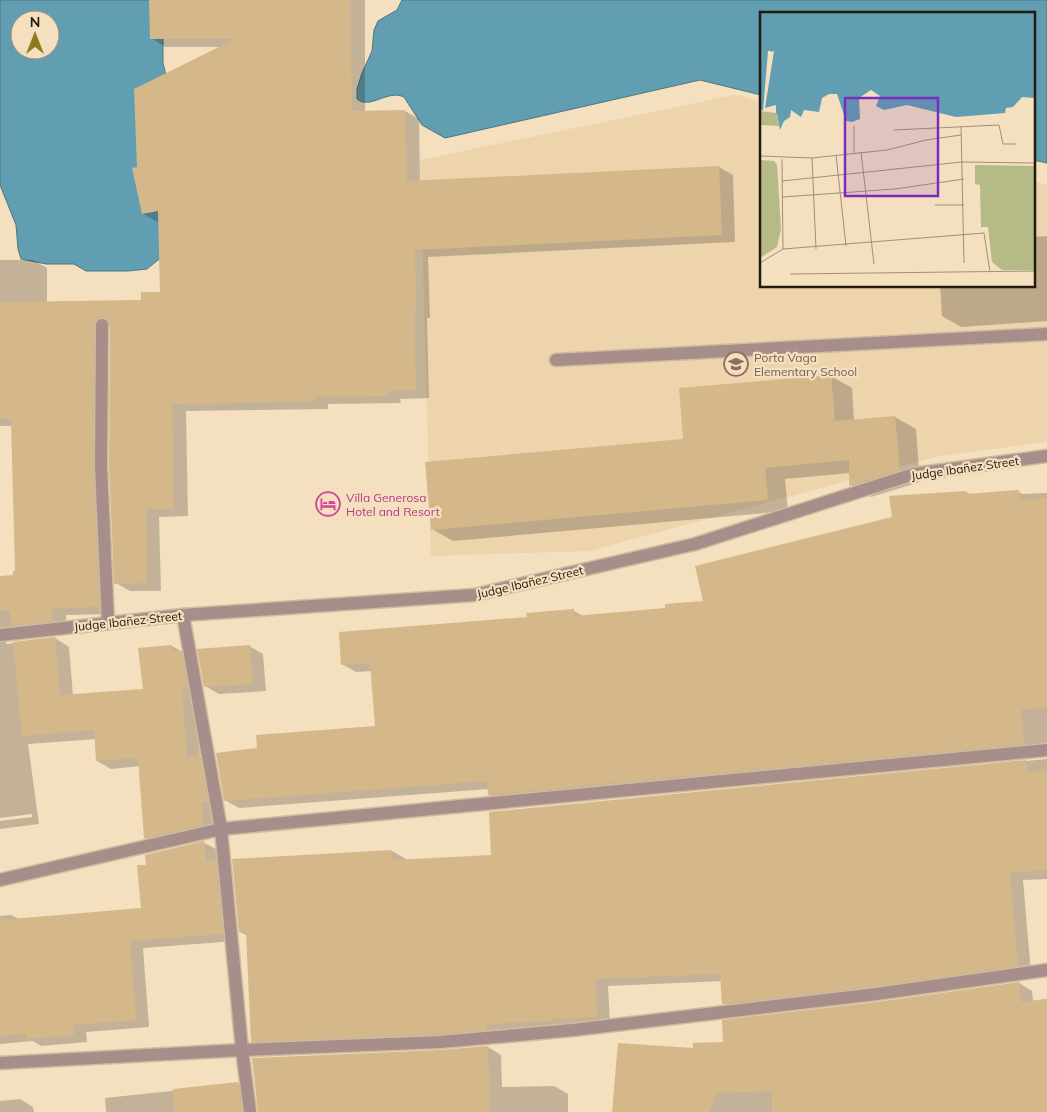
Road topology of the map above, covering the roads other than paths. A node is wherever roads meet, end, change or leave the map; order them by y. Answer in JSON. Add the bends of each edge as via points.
{"nodes":[{"id":1,"x":102,"y":325,"type":"dead end"},
{"id":2,"x":1047,"y":334,"type":"edge"},
{"id":3,"x":556,"y":360,"type":"dead end"},
{"id":4,"x":1047,"y":456,"type":"edge"},
{"id":5,"x":183,"y":615,"type":"junction"},
{"id":6,"x":108,"y":623,"type":"junction"},
{"id":7,"x":0,"y":635,"type":"edge"},
{"id":8,"x":1047,"y":750,"type":"edge"},
{"id":9,"x":221,"y":828,"type":"junction"},
{"id":10,"x":0,"y":880,"type":"edge"},
{"id":11,"x":1047,"y":970,"type":"edge"},
{"id":12,"x":242,"y":1050,"type":"junction"},
{"id":13,"x":0,"y":1063,"type":"edge"},
{"id":14,"x":250,"y":1112,"type":"edge"}],
"edges":[{"from":1,"to":6,"type":"street","via":[[101,466]]},
{"from":2,"to":3,"type":"street"},
{"from":4,"to":5,"type":"street","name":"Judge Ibañez Street","via":[[914,474],[695,544],[474,595]]},
{"from":5,"to":6,"type":"street","name":"Judge Ibañez Street"},
{"from":5,"to":9,"type":"street"},
{"from":6,"to":7,"type":"street","name":"Judge Ibañez Street"},
{"from":8,"to":9,"type":"street"},
{"from":9,"to":10,"type":"street"},
{"from":9,"to":12,"type":"street"},
{"from":11,"to":12,"type":"street","via":[[572,1030],[440,1042]]},
{"from":12,"to":13,"type":"street"},
{"from":12,"to":14,"type":"street"}]}
